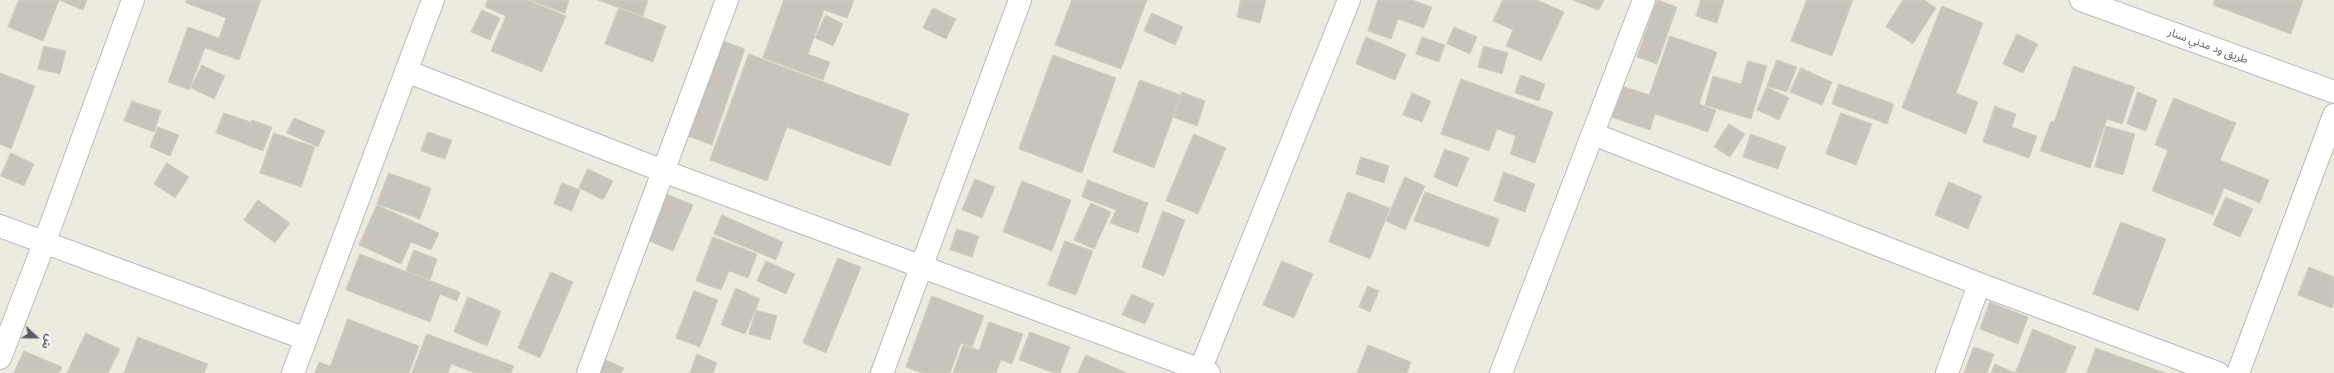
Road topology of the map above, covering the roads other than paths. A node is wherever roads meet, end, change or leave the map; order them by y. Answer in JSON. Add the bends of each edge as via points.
{"nodes":[{"id":1,"x":133,"y":0,"type":"edge"},
{"id":2,"x":433,"y":0,"type":"edge"},
{"id":3,"x":727,"y":0,"type":"edge"},
{"id":4,"x":1020,"y":0,"type":"edge"},
{"id":5,"x":1349,"y":0,"type":"edge"},
{"id":6,"x":1644,"y":0,"type":"edge"},
{"id":7,"x":2089,"y":1,"type":"edge"},
{"id":8,"x":406,"y":71,"type":"junction"},
{"id":9,"x":2334,"y":92,"type":"edge"},
{"id":10,"x":2334,"y":115,"type":"edge"},
{"id":11,"x":1593,"y":134,"type":"junction"},
{"id":12,"x":663,"y":171,"type":"junction"},
{"id":13,"x":0,"y":226,"type":"edge"},
{"id":14,"x":45,"y":241,"type":"junction"},
{"id":15,"x":922,"y":265,"type":"junction"},
{"id":16,"x":1979,"y":284,"type":"junction"},
{"id":17,"x":306,"y":339,"type":"junction"},
{"id":18,"x":0,"y":358,"type":"edge"},
{"id":19,"x":1203,"y":372,"type":"edge"},
{"id":20,"x":293,"y":373,"type":"edge"},
{"id":21,"x":588,"y":373,"type":"edge"},
{"id":22,"x":882,"y":373,"type":"edge"},
{"id":23,"x":1501,"y":373,"type":"edge"},
{"id":24,"x":1947,"y":373,"type":"edge"},
{"id":25,"x":2218,"y":373,"type":"edge"},
{"id":26,"x":2238,"y":373,"type":"edge"}],
"edges":[{"from":1,"to":14,"type":"street"},
{"from":2,"to":8,"type":"street"},
{"from":3,"to":12,"type":"street"},
{"from":4,"to":15,"type":"street"},
{"from":5,"to":19,"type":"street"},
{"from":6,"to":11,"type":"street"},
{"from":7,"to":9,"type":"street","name":"طريق ود مدني سنار"},
{"from":8,"to":12,"type":"street"},
{"from":8,"to":17,"type":"street"},
{"from":10,"to":26,"type":"street"},
{"from":11,"to":16,"type":"street"},
{"from":11,"to":23,"type":"street"},
{"from":12,"to":15,"type":"street"},
{"from":12,"to":21,"type":"street"},
{"from":13,"to":14,"type":"street"},
{"from":14,"to":17,"type":"street"},
{"from":14,"to":18,"type":"street"},
{"from":15,"to":19,"type":"street"},
{"from":15,"to":22,"type":"street"},
{"from":16,"to":24,"type":"street"},
{"from":16,"to":25,"type":"street"},
{"from":17,"to":20,"type":"street"}]}
